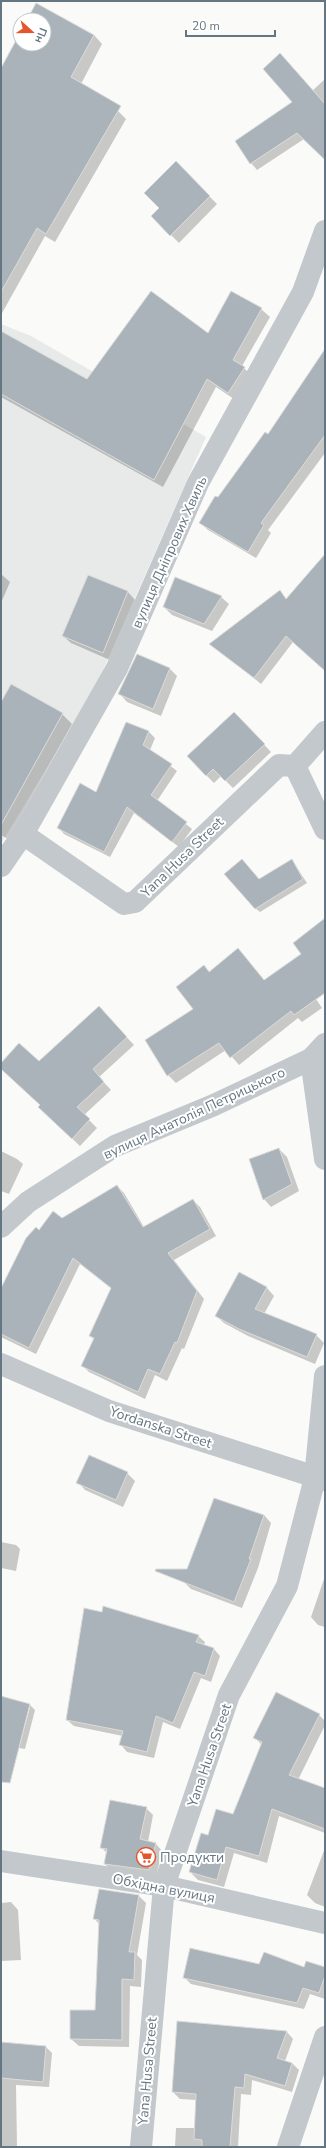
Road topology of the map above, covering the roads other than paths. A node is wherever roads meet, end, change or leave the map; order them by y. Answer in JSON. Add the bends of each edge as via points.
{"nodes":[{"id":1,"x":325,"y":231,"type":"edge"},
{"id":2,"x":325,"y":732,"type":"edge"},
{"id":3,"x":295,"y":766,"type":"junction"},
{"id":4,"x":325,"y":829,"type":"edge"},
{"id":5,"x":23,"y":834,"type":"junction"},
{"id":6,"x":1,"y":866,"type":"edge"},
{"id":7,"x":320,"y":1056,"type":"edge"},
{"id":8,"x":325,"y":1159,"type":"edge"},
{"id":9,"x":1,"y":1227,"type":"edge"},
{"id":10,"x":1,"y":1364,"type":"edge"},
{"id":11,"x":325,"y":1376,"type":"edge"},
{"id":12,"x":320,"y":1479,"type":"edge"},
{"id":13,"x":1,"y":1861,"type":"edge"},
{"id":14,"x":164,"y":1886,"type":"junction"},
{"id":15,"x":325,"y":1923,"type":"edge"},
{"id":16,"x":325,"y":2037,"type":"edge"},
{"id":17,"x":140,"y":2147,"type":"edge"},
{"id":18,"x":288,"y":2147,"type":"edge"}],
"edges":[{"from":1,"to":5,"type":"street","name":"вулиця Дніпрових Хвиль","via":[[303,292],[198,483],[117,668]]},
{"from":2,"to":3,"type":"street"},
{"from":3,"to":4,"type":"street"},
{"from":3,"to":5,"type":"street","name":"Yana Husa Street","via":[[279,765],[135,902],[124,904]]},
{"from":5,"to":6,"type":"street","name":"вулиця Дніпрових Хвиль"},
{"from":7,"to":8,"type":"street"},
{"from":7,"to":9,"type":"street","name":"вулиця Анатолія Петрицького","via":[[214,1105],[115,1146],[28,1202]]},
{"from":10,"to":12,"type":"street","name":"Yordanska Street","via":[[109,1411]]},
{"from":11,"to":12,"type":"street","name":"Yana Husa Street"},
{"from":12,"to":14,"type":"street","name":"Yana Husa Street","via":[[287,1586],[229,1695]]},
{"from":13,"to":14,"type":"street","name":"Обхідна вулиця"},
{"from":14,"to":15,"type":"street","name":"Обхідна вулиця"},
{"from":14,"to":17,"type":"street","name":"Yana Husa Street"},
{"from":16,"to":18,"type":"street"}]}
